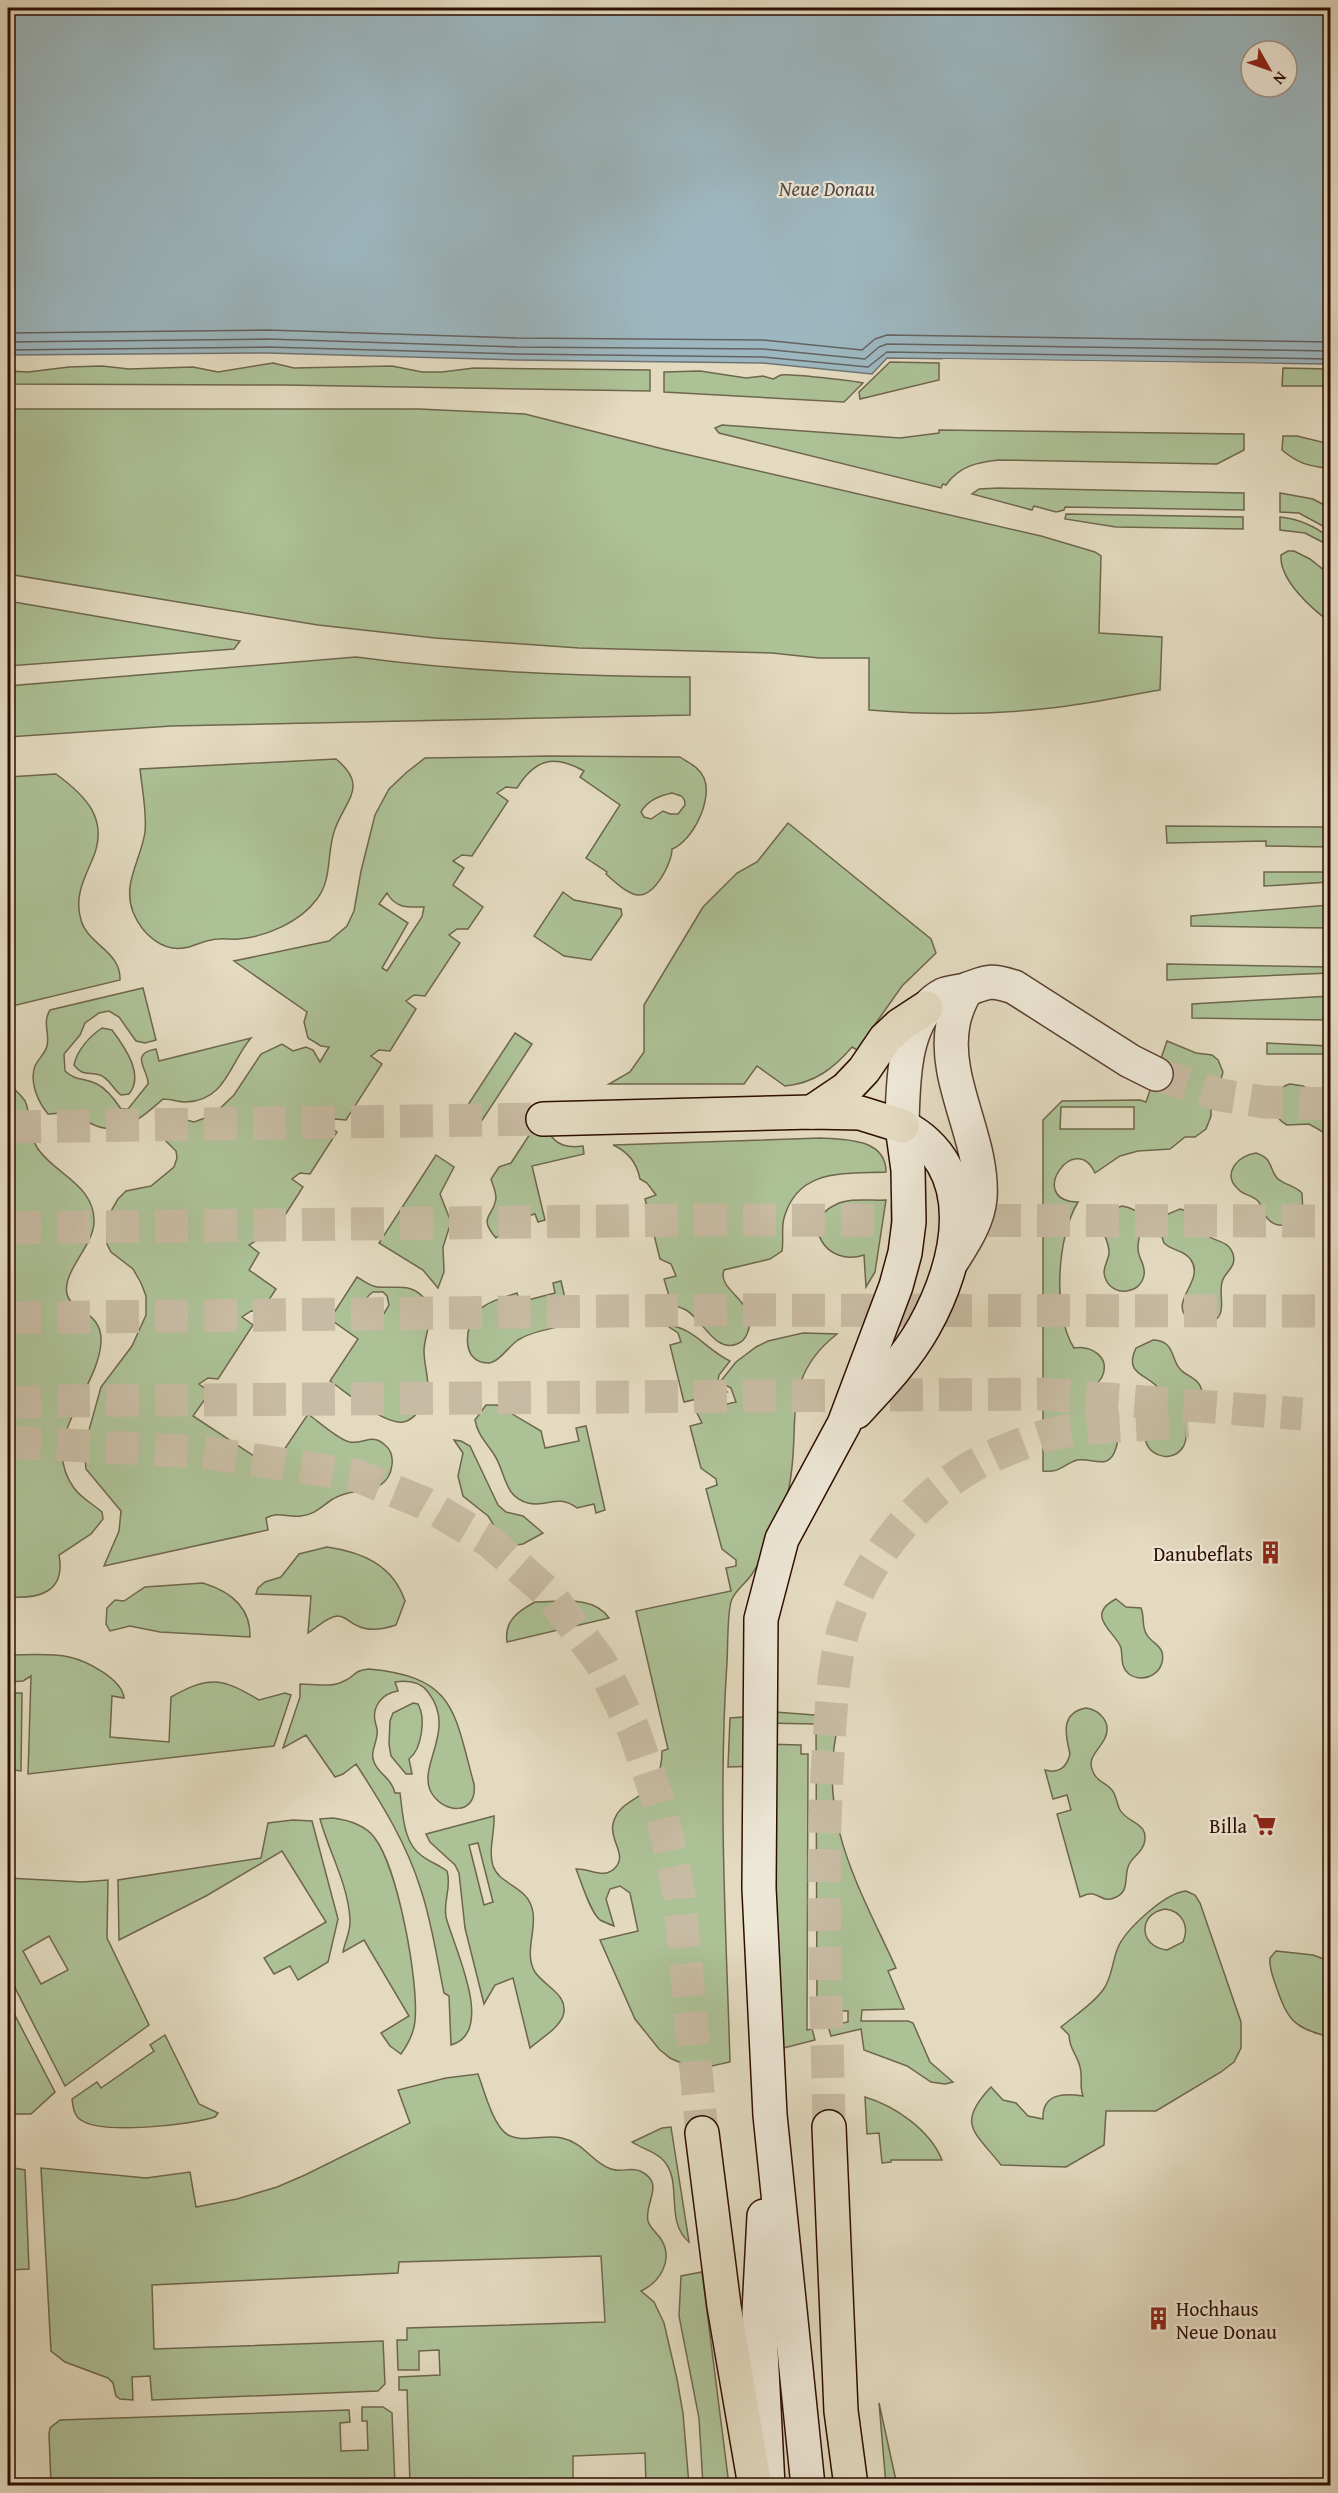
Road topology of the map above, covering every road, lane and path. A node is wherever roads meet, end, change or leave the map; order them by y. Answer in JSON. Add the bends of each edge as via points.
{"nodes":[{"id":1,"x":966,"y":990,"type":"junction"},
{"id":2,"x":926,"y":1008,"type":"junction"},
{"id":3,"x":1156,"y":1074,"type":"tunnel mouth"},
{"id":4,"x":812,"y":1112,"type":"junction"},
{"id":5,"x":543,"y":1119,"type":"tunnel mouth"},
{"id":6,"x":902,"y":1126,"type":"junction"},
{"id":7,"x":952,"y":1261,"type":"junction"},
{"id":8,"x":844,"y":1424,"type":"junction"},
{"id":9,"x":770,"y":2115,"type":"junction"},
{"id":10,"x":829,"y":2127,"type":"tunnel mouth"},
{"id":11,"x":702,"y":2133,"type":"tunnel mouth"},
{"id":12,"x":809,"y":2479,"type":"edge"},
{"id":13,"x":755,"y":2486,"type":"edge"},
{"id":14,"x":768,"y":2486,"type":"edge"},
{"id":15,"x":851,"y":2486,"type":"edge"}],
"edges":[{"from":1,"to":2,"type":"main road","via":[[944,994]]},
{"from":1,"to":3,"type":"main road","via":[[981,982],[1014,987]]},
{"from":1,"to":7,"type":"main road","via":[[952,1024],[951,1048],[976,1151],[980,1198],[970,1233]]},
{"from":2,"to":4,"type":"highway","via":[[885,1040],[846,1089]]},
{"from":2,"to":6,"type":"main road","via":[[909,1048]]},
{"from":4,"to":5,"type":"highway"},
{"from":4,"to":6,"type":"highway","via":[[860,1113]]},
{"from":6,"to":7,"type":"main road","via":[[931,1147],[952,1183],[957,1209]]},
{"from":6,"to":8,"type":"main road","via":[[909,1191],[905,1253]]},
{"from":7,"to":8,"type":"main road","via":[[923,1328],[894,1371]]},
{"from":8,"to":9,"type":"main road","via":[[782,1539],[761,1619],[759,1888]]},
{"from":9,"to":12,"type":"main road"},
{"from":9,"to":14,"type":"main road","via":[[759,2312]]},
{"from":10,"to":15,"type":"highway","via":[[841,2411]]},
{"from":11,"to":13,"type":"highway","via":[[724,2306]]}]}
